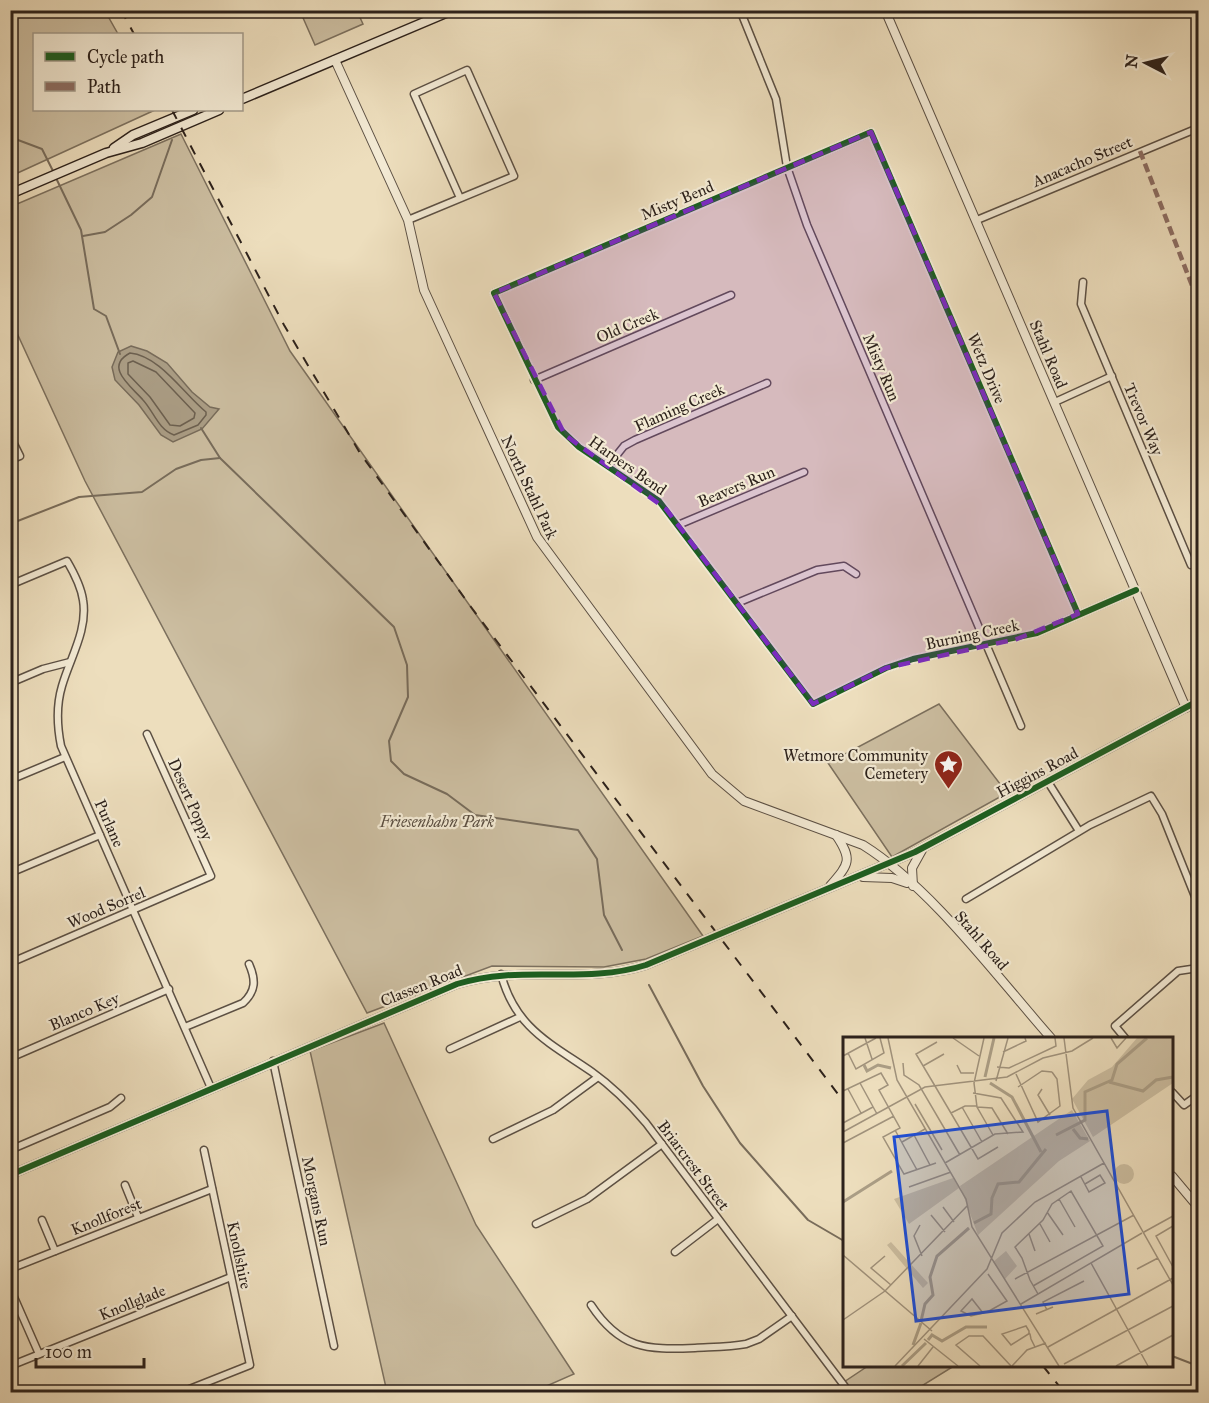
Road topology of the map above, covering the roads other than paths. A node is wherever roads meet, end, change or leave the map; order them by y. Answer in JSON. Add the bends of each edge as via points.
{"nodes":[{"id":1,"x":453,"y":10,"type":"edge"},
{"id":2,"x":740,"y":10,"type":"edge"},
{"id":3,"x":885,"y":10,"type":"edge"},
{"id":4,"x":335,"y":60,"type":"junction"},
{"id":5,"x":243,"y":99,"type":"edge"},
{"id":6,"x":192,"y":111,"type":"edge"},
{"id":7,"x":214,"y":111,"type":"edge"},
{"id":8,"x":183,"y":119,"type":"junction"},
{"id":9,"x":1198,"y":128,"type":"edge"},
{"id":10,"x":871,"y":132,"type":"joint"},
{"id":11,"x":106,"y":153,"type":"junction"},
{"id":12,"x":787,"y":167,"type":"junction"},
{"id":13,"x":10,"y":194,"type":"edge"},
{"id":14,"x":460,"y":198,"type":"junction"},
{"id":15,"x":408,"y":220,"type":"junction"},
{"id":16,"x":977,"y":220,"type":"junction"},
{"id":17,"x":1083,"y":282,"type":"dead end"},
{"id":18,"x":494,"y":293,"type":"joint"},
{"id":19,"x":731,"y":295,"type":"dead end"},
{"id":20,"x":1112,"y":376,"type":"junction"},
{"id":21,"x":534,"y":380,"type":"junction"},
{"id":22,"x":767,"y":383,"type":"dead end"},
{"id":23,"x":1055,"y":402,"type":"junction"},
{"id":24,"x":10,"y":436,"type":"edge"},
{"id":25,"x":10,"y":460,"type":"edge"},
{"id":26,"x":608,"y":466,"type":"junction"},
{"id":27,"x":804,"y":472,"type":"dead end"},
{"id":28,"x":678,"y":525,"type":"junction"},
{"id":29,"x":1195,"y":564,"type":"edge"},
{"id":30,"x":855,"y":574,"type":"dead end"},
{"id":31,"x":10,"y":585,"type":"edge"},
{"id":32,"x":1136,"y":590,"type":"junction"},
{"id":33,"x":737,"y":603,"type":"junction"},
{"id":34,"x":1078,"y":615,"type":"junction"},
{"id":35,"x":986,"y":645,"type":"junction"},
{"id":36,"x":70,"y":662,"type":"junction"},
{"id":37,"x":10,"y":683,"type":"edge"},
{"id":38,"x":1198,"y":701,"type":"edge"},
{"id":39,"x":813,"y":704,"type":"joint"},
{"id":40,"x":1186,"y":708,"type":"junction"},
{"id":41,"x":1021,"y":726,"type":"dead end"},
{"id":42,"x":147,"y":734,"type":"dead end"},
{"id":43,"x":65,"y":757,"type":"junction"},
{"id":44,"x":10,"y":780,"type":"edge"},
{"id":45,"x":1048,"y":782,"type":"junction"},
{"id":46,"x":1079,"y":831,"type":"junction"},
{"id":47,"x":835,"y":834,"type":"junction"},
{"id":48,"x":100,"y":835,"type":"junction"},
{"id":49,"x":924,"y":848,"type":"junction"},
{"id":50,"x":888,"y":864,"type":"junction"},
{"id":51,"x":10,"y":873,"type":"edge"},
{"id":52,"x":211,"y":876,"type":"joint"},
{"id":53,"x":855,"y":877,"type":"junction"},
{"id":54,"x":829,"y":886,"type":"junction"},
{"id":55,"x":912,"y":886,"type":"junction"},
{"id":56,"x":966,"y":899,"type":"dead end"},
{"id":57,"x":1198,"y":904,"type":"edge"},
{"id":58,"x":134,"y":910,"type":"junction"},
{"id":59,"x":10,"y":963,"type":"edge"},
{"id":60,"x":249,"y":964,"type":"dead end"},
{"id":61,"x":1198,"y":968,"type":"edge"},
{"id":62,"x":501,"y":974,"type":"junction"},
{"id":63,"x":169,"y":989,"type":"junction"},
{"id":64,"x":520,"y":1017,"type":"junction"},
{"id":65,"x":185,"y":1027,"type":"junction"},
{"id":66,"x":1050,"y":1037,"type":"edge"},
{"id":67,"x":1124,"y":1037,"type":"edge"},
{"id":68,"x":450,"y":1049,"type":"dead end"},
{"id":69,"x":10,"y":1058,"type":"edge"},
{"id":70,"x":273,"y":1061,"type":"junction"},
{"id":71,"x":598,"y":1077,"type":"junction"},
{"id":72,"x":211,"y":1088,"type":"junction"},
{"id":73,"x":1173,"y":1093,"type":"edge"},
{"id":74,"x":1198,"y":1095,"type":"edge"},
{"id":75,"x":121,"y":1098,"type":"dead end"},
{"id":76,"x":493,"y":1139,"type":"dead end"},
{"id":77,"x":662,"y":1144,"type":"junction"},
{"id":78,"x":10,"y":1150,"type":"edge"},
{"id":79,"x":204,"y":1150,"type":"dead end"},
{"id":80,"x":10,"y":1175,"type":"edge"},
{"id":81,"x":1173,"y":1177,"type":"edge"},
{"id":82,"x":125,"y":1185,"type":"dead end"},
{"id":83,"x":212,"y":1189,"type":"junction"},
{"id":84,"x":1198,"y":1207,"type":"edge"},
{"id":85,"x":138,"y":1217,"type":"junction"},
{"id":86,"x":718,"y":1219,"type":"junction"},
{"id":87,"x":42,"y":1220,"type":"dead end"},
{"id":88,"x":536,"y":1224,"type":"dead end"},
{"id":89,"x":55,"y":1251,"type":"junction"},
{"id":90,"x":675,"y":1252,"type":"dead end"},
{"id":91,"x":10,"y":1269,"type":"edge"},
{"id":92,"x":231,"y":1277,"type":"junction"},
{"id":93,"x":10,"y":1288,"type":"edge"},
{"id":94,"x":591,"y":1305,"type":"dead end"},
{"id":95,"x":792,"y":1316,"type":"junction"},
{"id":96,"x":334,"y":1346,"type":"dead end"},
{"id":97,"x":39,"y":1354,"type":"junction"},
{"id":98,"x":10,"y":1366,"type":"edge"},
{"id":99,"x":1198,"y":1389,"type":"edge"},
{"id":100,"x":197,"y":1390,"type":"edge"},
{"id":101,"x":182,"y":1392,"type":"edge"},
{"id":102,"x":849,"y":1392,"type":"edge"},
{"id":103,"x":1192,"y":1392,"type":"edge"}],
"edges":[{"from":1,"to":4,"type":"main road"},
{"from":2,"to":12,"type":"street","name":"Misty Run","via":[[776,99]]},
{"from":3,"to":16,"type":"street","name":"Stahl Road"},
{"from":4,"to":5,"type":"main road"},
{"from":4,"to":15,"type":"street","name":"North Stahl Park"},
{"from":6,"to":8,"type":"main road"},
{"from":7,"to":8,"type":"main road"},
{"from":8,"to":11,"type":"main road","via":[[169,120],[133,135]]},
{"from":8,"to":11,"type":"main road","via":[[175,129]]},
{"from":9,"to":16,"type":"street","name":"Anacacho Street"},
{"from":10,"to":12,"type":"street","name":"Misty Bend"},
{"from":10,"to":34,"type":"street","name":"Wetz Drive"},
{"from":11,"to":13,"type":"main road"},
{"from":12,"to":18,"type":"street","name":"Misty Bend"},
{"from":12,"to":35,"type":"street","name":"Misty Run","via":[[807,225]]},
{"from":14,"to":14,"type":"street","via":[[514,176],[467,70],[414,94]]},
{"from":14,"to":15,"type":"street"},
{"from":15,"to":47,"type":"street","name":"North Stahl Park","via":[[424,290],[543,549],[725,787],[755,806]]},
{"from":16,"to":23,"type":"street","name":"Stahl Road"},
{"from":17,"to":20,"type":"street","name":"Trevor Way","via":[[1081,304]]},
{"from":18,"to":21,"type":"street","name":"Harpers Bend"},
{"from":19,"to":21,"type":"street","name":"Old Creek"},
{"from":20,"to":23,"type":"street"},
{"from":20,"to":29,"type":"street","name":"Trevor Way"},
{"from":21,"to":26,"type":"street","name":"Harpers Bend","via":[[552,419],[565,435]]},
{"from":22,"to":26,"type":"street","name":"Flaming Creek","via":[[635,440],[624,446]]},
{"from":23,"to":32,"type":"street","name":"Stahl Road"},
{"from":24,"to":25,"type":"street","via":[[20,456]]},
{"from":26,"to":28,"type":"street","name":"Harpers Bend","via":[[651,494]]},
{"from":27,"to":28,"type":"street","name":"Beavers Run"},
{"from":28,"to":33,"type":"street","name":"Harpers Bend"},
{"from":30,"to":33,"type":"street","via":[[844,566],[823,568]]},
{"from":31,"to":36,"type":"street","name":"Purlane","via":[[67,561],[84,601],[80,638]]},
{"from":32,"to":34,"type":"street","name":"Burning Creek"},
{"from":32,"to":40,"type":"street","name":"Stahl Road"},
{"from":33,"to":39,"type":"street","name":"Harpers Bend"},
{"from":34,"to":35,"type":"street","name":"Burning Creek","via":[[1037,633]]},
{"from":35,"to":39,"type":"street","name":"Burning Creek","via":[[886,668]]},
{"from":35,"to":41,"type":"street","name":"Misty Run"},
{"from":36,"to":37,"type":"street"},
{"from":36,"to":43,"type":"street","name":"Purlane","via":[[58,710]]},
{"from":38,"to":40,"type":"street","name":"Higgins Road"},
{"from":40,"to":45,"type":"street","name":"Higgins Road"},
{"from":42,"to":52,"type":"street","name":"Desert Poppy"},
{"from":43,"to":44,"type":"street"},
{"from":43,"to":48,"type":"street","name":"Purlane"},
{"from":45,"to":46,"type":"street"},
{"from":45,"to":49,"type":"street","name":"Higgins Road"},
{"from":46,"to":56,"type":"street"},
{"from":46,"to":57,"type":"street","via":[[1151,796]]},
{"from":47,"to":50,"type":"street","name":"North Stahl Park","via":[[863,845]]},
{"from":47,"to":54,"type":"street","via":[[848,859],[844,870]]},
{"from":48,"to":51,"type":"street"},
{"from":48,"to":58,"type":"street","name":"Purlane"},
{"from":49,"to":50,"type":"street","name":"Higgins Road"},
{"from":49,"to":55,"type":"street","via":[[912,868]]},
{"from":50,"to":53,"type":"street","name":"Classen Road"},
{"from":50,"to":55,"type":"street","name":"Stahl Road"},
{"from":52,"to":58,"type":"street","name":"Wood Sorrel"},
{"from":53,"to":54,"type":"street","name":"Classen Road"},
{"from":53,"to":55,"type":"street","via":[[892,878]]},
{"from":54,"to":62,"type":"street","name":"Classen Road","via":[[617,974]]},
{"from":55,"to":66,"type":"street","name":"Stahl Road"},
{"from":58,"to":59,"type":"street","name":"Wood Sorrel"},
{"from":58,"to":63,"type":"street","name":"Purlane"},
{"from":60,"to":65,"type":"street","via":[[254,983],[243,1003]]},
{"from":61,"to":67,"type":"street","via":[[1178,971],[1128,1013],[1115,1026]]},
{"from":62,"to":64,"type":"street","name":"Briarcrest Street"},
{"from":62,"to":70,"type":"street","name":"Classen Road","via":[[457,984]]},
{"from":63,"to":65,"type":"street","name":"Purlane"},
{"from":63,"to":69,"type":"street","name":"Blanco Key"},
{"from":64,"to":68,"type":"street"},
{"from":64,"to":71,"type":"street","name":"Briarcrest Street","via":[[552,1048]]},
{"from":65,"to":72,"type":"street","name":"Purlane"},
{"from":70,"to":72,"type":"street","name":"Classen Road"},
{"from":70,"to":96,"type":"street","name":"Morgans Run"},
{"from":71,"to":76,"type":"street","via":[[553,1110]]},
{"from":71,"to":77,"type":"street","name":"Briarcrest Street","via":[[630,1104]]},
{"from":72,"to":80,"type":"street","name":"Classen Road"},
{"from":73,"to":74,"type":"street","via":[[1184,1105]]},
{"from":75,"to":78,"type":"street","via":[[110,1107]]},
{"from":77,"to":86,"type":"street","name":"Briarcrest Street"},
{"from":77,"to":88,"type":"street","via":[[587,1199]]},
{"from":79,"to":83,"type":"street","name":"Knollshire"},
{"from":81,"to":84,"type":"street"},
{"from":82,"to":85,"type":"street"},
{"from":83,"to":85,"type":"street","name":"Knollforest"},
{"from":83,"to":92,"type":"street","name":"Knollshire"},
{"from":85,"to":89,"type":"street","name":"Knollforest"},
{"from":86,"to":90,"type":"street"},
{"from":86,"to":95,"type":"street","name":"Briarcrest Street"},
{"from":87,"to":89,"type":"street"},
{"from":89,"to":91,"type":"street","name":"Knollforest"},
{"from":92,"to":97,"type":"street","name":"Knollglade"},
{"from":92,"to":100,"type":"street","name":"Knollshire","via":[[250,1365]]},
{"from":93,"to":97,"type":"street"},
{"from":94,"to":95,"type":"street","via":[[619,1337],[656,1349],[746,1344]]},
{"from":95,"to":102,"type":"street","name":"Briarcrest Street"},
{"from":97,"to":98,"type":"street","name":"Knollglade"},
{"from":99,"to":103,"type":"street"},
{"from":100,"to":101,"type":"street"}]}
